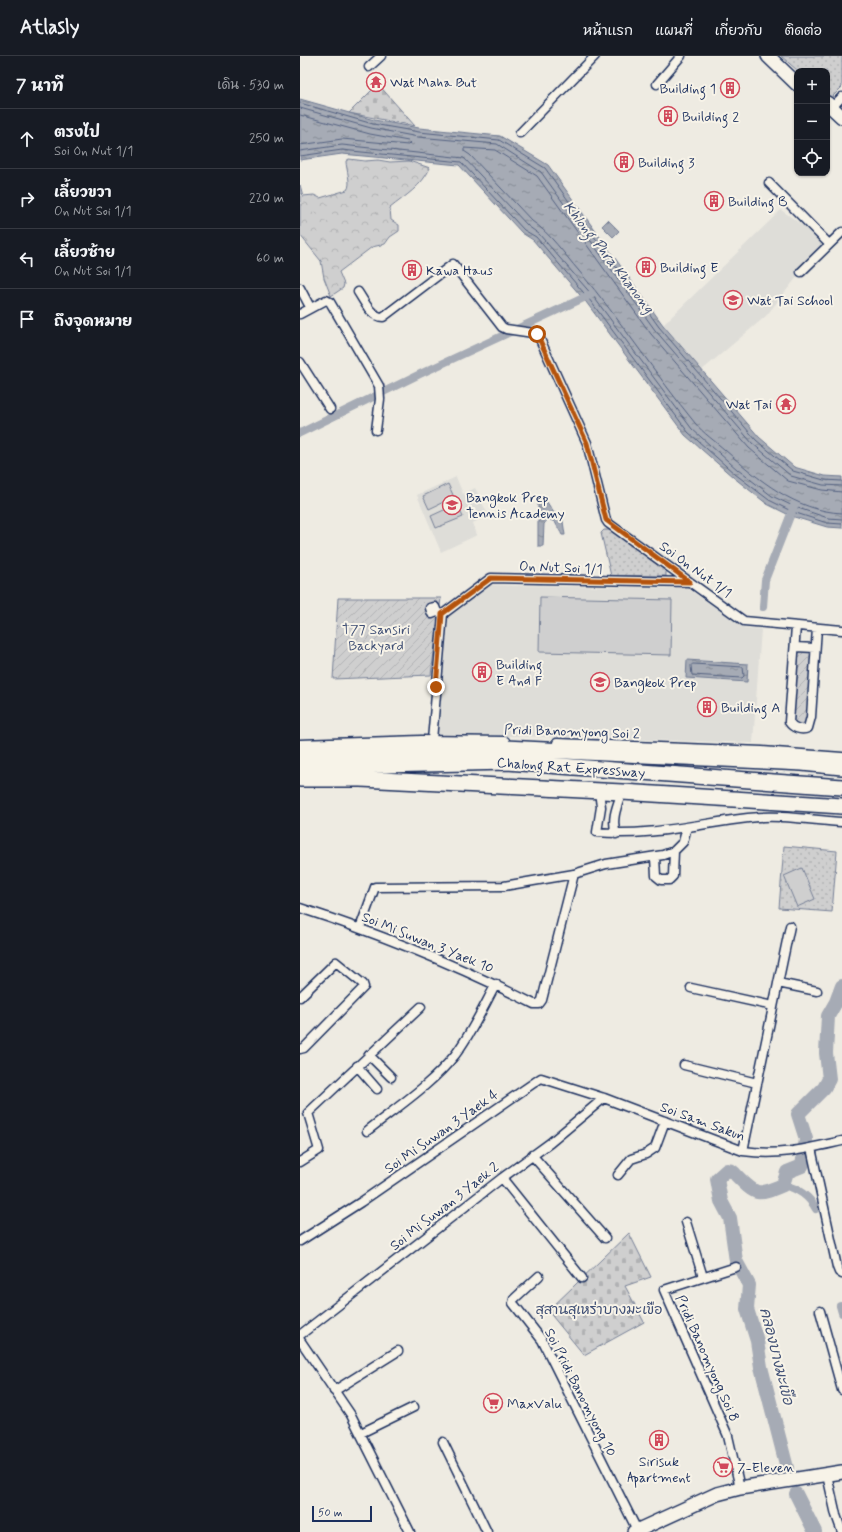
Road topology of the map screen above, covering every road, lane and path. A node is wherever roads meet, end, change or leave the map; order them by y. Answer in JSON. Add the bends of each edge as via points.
{"nodes":[{"id":1,"x":381,"y":56,"type":"edge"},
{"id":2,"x":595,"y":56,"type":"edge"},
{"id":3,"x":681,"y":56,"type":"edge"},
{"id":4,"x":775,"y":59,"type":"edge"},
{"id":5,"x":369,"y":67,"type":"dead end"},
{"id":6,"x":794,"y":73,"type":"edge"},
{"id":7,"x":794,"y":81,"type":"edge"},
{"id":8,"x":657,"y":84,"type":"dead end"},
{"id":9,"x":842,"y":97,"type":"edge"},
{"id":10,"x":830,"y":106,"type":"edge"},
{"id":11,"x":830,"y":109,"type":"edge"},
{"id":12,"x":830,"y":110,"type":"edge"},
{"id":13,"x":842,"y":117,"type":"edge"},
{"id":14,"x":842,"y":125,"type":"edge"},
{"id":15,"x":520,"y":133,"type":"dead end"},
{"id":16,"x":769,"y":183,"type":"dead end"},
{"id":17,"x":842,"y":232,"type":"edge"},
{"id":18,"x":829,"y":244,"type":"junction"},
{"id":19,"x":801,"y":272,"type":"dead end"},
{"id":20,"x":300,"y":288,"type":"edge"},
{"id":21,"x":358,"y":292,"type":"dead end"},
{"id":22,"x":310,"y":307,"type":"junction"},
{"id":23,"x":300,"y":314,"type":"edge"},
{"id":24,"x":300,"y":362,"type":"edge"},
{"id":25,"x":330,"y":409,"type":"dead end"},
{"id":26,"x":376,"y":430,"type":"dead end"},
{"id":27,"x":690,"y":582,"type":"junction"},
{"id":28,"x":796,"y":626,"type":"junction"},
{"id":29,"x":816,"y":628,"type":"junction"},
{"id":30,"x":842,"y":630,"type":"edge"},
{"id":31,"x":795,"y":647,"type":"junction"},
{"id":32,"x":815,"y":648,"type":"junction"},
{"id":33,"x":432,"y":740,"type":"junction"},
{"id":34,"x":300,"y":744,"type":"edge"},
{"id":35,"x":300,"y":754,"type":"edge"},
{"id":36,"x":842,"y":757,"type":"edge"},
{"id":37,"x":842,"y":767,"type":"edge"},
{"id":38,"x":300,"y":768,"type":"edge"},
{"id":39,"x":300,"y":780,"type":"edge"},
{"id":40,"x":842,"y":787,"type":"edge"},
{"id":41,"x":599,"y":791,"type":"junction"},
{"id":42,"x":622,"y":792,"type":"junction"},
{"id":43,"x":842,"y":806,"type":"edge"},
{"id":44,"x":842,"y":822,"type":"edge"},
{"id":45,"x":687,"y":827,"type":"junction"},
{"id":46,"x":616,"y":834,"type":"junction"},
{"id":47,"x":674,"y":851,"type":"junction"},
{"id":48,"x":655,"y":857,"type":"junction"},
{"id":49,"x":574,"y":874,"type":"junction"},
{"id":50,"x":300,"y":908,"type":"edge"},
{"id":51,"x":790,"y":926,"type":"dead end"},
{"id":52,"x":360,"y":928,"type":"junction"},
{"id":53,"x":778,"y":983,"type":"junction"},
{"id":54,"x":496,"y":984,"type":"junction"},
{"id":55,"x":691,"y":988,"type":"dead end"},
{"id":56,"x":817,"y":991,"type":"dead end"},
{"id":57,"x":300,"y":997,"type":"edge"},
{"id":58,"x":773,"y":1006,"type":"junction"},
{"id":59,"x":421,"y":1007,"type":"dead end"},
{"id":60,"x":300,"y":1049,"type":"edge"},
{"id":61,"x":370,"y":1055,"type":"junction"},
{"id":62,"x":684,"y":1065,"type":"dead end"},
{"id":63,"x":357,"y":1066,"type":"junction"},
{"id":64,"x":391,"y":1077,"type":"dead end"},
{"id":65,"x":758,"y":1083,"type":"junction"},
{"id":66,"x":377,"y":1089,"type":"dead end"},
{"id":67,"x":604,"y":1098,"type":"junction"},
{"id":68,"x":665,"y":1121,"type":"junction"},
{"id":69,"x":367,"y":1131,"type":"dead end"},
{"id":70,"x":842,"y":1141,"type":"edge"},
{"id":71,"x":806,"y":1149,"type":"junction"},
{"id":72,"x":743,"y":1151,"type":"junction"},
{"id":73,"x":532,"y":1155,"type":"junction"},
{"id":74,"x":300,"y":1162,"type":"edge"},
{"id":75,"x":618,"y":1175,"type":"dead end"},
{"id":76,"x":502,"y":1178,"type":"junction"},
{"id":77,"x":686,"y":1222,"type":"dead end"},
{"id":78,"x":605,"y":1238,"type":"dead end"},
{"id":79,"x":300,"y":1241,"type":"edge"},
{"id":80,"x":736,"y":1267,"type":"dead end"},
{"id":81,"x":842,"y":1274,"type":"edge"},
{"id":82,"x":539,"y":1276,"type":"dead end"},
{"id":83,"x":703,"y":1277,"type":"junction"},
{"id":84,"x":582,"y":1278,"type":"dead end"},
{"id":85,"x":820,"y":1311,"type":"dead end"},
{"id":86,"x":300,"y":1335,"type":"edge"},
{"id":87,"x":300,"y":1340,"type":"edge"},
{"id":88,"x":398,"y":1351,"type":"dead end"},
{"id":89,"x":842,"y":1390,"type":"edge"},
{"id":90,"x":334,"y":1391,"type":"junction"},
{"id":91,"x":414,"y":1407,"type":"dead end"},
{"id":92,"x":361,"y":1433,"type":"junction"},
{"id":93,"x":443,"y":1442,"type":"dead end"},
{"id":94,"x":842,"y":1472,"type":"edge"},
{"id":95,"x":827,"y":1475,"type":"junction"},
{"id":96,"x":740,"y":1488,"type":"junction"},
{"id":97,"x":636,"y":1531,"type":"edge"},
{"id":98,"x":410,"y":1532,"type":"edge"},
{"id":99,"x":487,"y":1532,"type":"edge"},
{"id":100,"x":842,"y":1532,"type":"edge"}],
"edges":[{"from":1,"to":5,"type":"street"},
{"from":2,"to":15,"type":"street"},
{"from":3,"to":8,"type":"street"},
{"from":4,"to":6,"type":"main road"},
{"from":4,"to":7,"type":"main road"},
{"from":9,"to":10,"type":"street"},
{"from":11,"to":13,"type":"main road"},
{"from":12,"to":14,"type":"main road"},
{"from":16,"to":18,"type":"street"},
{"from":17,"to":18,"type":"street"},
{"from":18,"to":19,"type":"street"},
{"from":20,"to":22,"type":"street"},
{"from":21,"to":27,"type":"street","name":"Soi On Nut 1/1","via":[[373,314],[383,316],[453,264],[502,327],[535,333],[587,443],[606,520]]},
{"from":22,"to":23,"type":"street"},
{"from":22,"to":26,"type":"street","via":[[326,300],[330,302],[378,386],[380,399]]},
{"from":24,"to":25,"type":"street"},
{"from":27,"to":28,"type":"street","name":"Soi On Nut 1/1","via":[[744,621]]},
{"from":27,"to":33,"type":"street","name":"On Nut Soi 1/1","via":[[491,578],[440,613]]},
{"from":28,"to":29,"type":"street","name":"Soi On Nut 1/1"},
{"from":28,"to":31,"type":"street"},
{"from":29,"to":30,"type":"street","name":"Soi On Nut 1/1"},
{"from":29,"to":32,"type":"street"},
{"from":31,"to":32,"type":"street"},
{"from":31,"to":32,"type":"street","via":[[789,722],[794,728],[806,729],[811,716]]},
{"from":33,"to":34,"type":"street","name":"Pridi Banomyong Soi 2"},
{"from":33,"to":36,"type":"street","name":"Pridi Banomyong Soi 2","via":[[762,751]]},
{"from":35,"to":37,"type":"highway","name":"Chalong Rat Expressway","via":[[505,748]]},
{"from":38,"to":40,"type":"highway","name":"Chalong Rat Expressway","via":[[506,762]]},
{"from":39,"to":41,"type":"highway","via":[[361,778]]},
{"from":41,"to":42,"type":"highway"},
{"from":41,"to":46,"type":"street","via":[[602,807],[597,832]]},
{"from":42,"to":43,"type":"highway"},
{"from":42,"to":46,"type":"street","via":[[614,818]]},
{"from":44,"to":45,"type":"street","via":[[772,817]]},
{"from":45,"to":46,"type":"street"},
{"from":45,"to":47,"type":"street","via":[[683,842]]},
{"from":47,"to":48,"type":"street"},
{"from":47,"to":48,"type":"street","via":[[673,876],[669,880],[661,880],[656,876]]},
{"from":48,"to":49,"type":"street","via":[[606,864]]},
{"from":49,"to":52,"type":"street","via":[[504,886],[375,888]]},
{"from":49,"to":54,"type":"street","name":"Soi Mi Suwan 3 Yaek 10","via":[[542,1000],[539,1004],[534,1004]]},
{"from":50,"to":52,"type":"street","name":"Soi Mi Suwan 3 Yaek 10"},
{"from":51,"to":53,"type":"street"},
{"from":52,"to":54,"type":"street","name":"Soi Mi Suwan 3 Yaek 10"},
{"from":53,"to":56,"type":"street"},
{"from":53,"to":58,"type":"street"},
{"from":54,"to":69,"type":"street","via":[[454,1056],[430,1081]]},
{"from":55,"to":58,"type":"street"},
{"from":57,"to":60,"type":"street","via":[[336,962],[344,966],[364,987]]},
{"from":58,"to":65,"type":"street"},
{"from":59,"to":61,"type":"street"},
{"from":61,"to":63,"type":"street"},
{"from":61,"to":64,"type":"street"},
{"from":62,"to":65,"type":"street"},
{"from":63,"to":66,"type":"street"},
{"from":63,"to":74,"type":"street","via":[[308,1113],[319,1150]]},
{"from":65,"to":72,"type":"street"},
{"from":67,"to":68,"type":"street","name":"Soi Sam Sakun"},
{"from":67,"to":73,"type":"street","name":"Soi Mi Suwan 3 Yaek 2"},
{"from":67,"to":79,"type":"street","name":"Soi Mi Suwan 3 Yaek 4","via":[[542,1078]]},
{"from":68,"to":72,"type":"street","name":"Soi Sam Sakun"},
{"from":68,"to":75,"type":"street","via":[[655,1148],[631,1159]]},
{"from":70,"to":71,"type":"street","name":"Soi Sam Sakun"},
{"from":71,"to":72,"type":"street","name":"Soi Sam Sakun","via":[[767,1154]]},
{"from":71,"to":81,"type":"street","via":[[837,1267]]},
{"from":73,"to":76,"type":"street","name":"Soi Mi Suwan 3 Yaek 2"},
{"from":73,"to":78,"type":"street"},
{"from":76,"to":84,"type":"street"},
{"from":76,"to":86,"type":"street","name":"Soi Mi Suwan 3 Yaek 2"},
{"from":77,"to":83,"type":"street"},
{"from":80,"to":83,"type":"street","name":"Pridi Banomyong Soi 8"},
{"from":82,"to":97,"type":"street","name":"Soi Pridi Banomyong 10","via":[[514,1299],[513,1303],[542,1340]]},
{"from":83,"to":96,"type":"street","name":"Pridi Banomyong Soi 8","via":[[664,1290],[728,1436]]},
{"from":85,"to":89,"type":"street"},
{"from":87,"to":90,"type":"street"},
{"from":88,"to":90,"type":"street"},
{"from":90,"to":92,"type":"street"},
{"from":91,"to":92,"type":"street"},
{"from":92,"to":98,"type":"street"},
{"from":93,"to":99,"type":"street"},
{"from":94,"to":95,"type":"main road"},
{"from":95,"to":96,"type":"main road"},
{"from":95,"to":100,"type":"street"},
{"from":96,"to":97,"type":"main road","via":[[703,1499]]}]}
